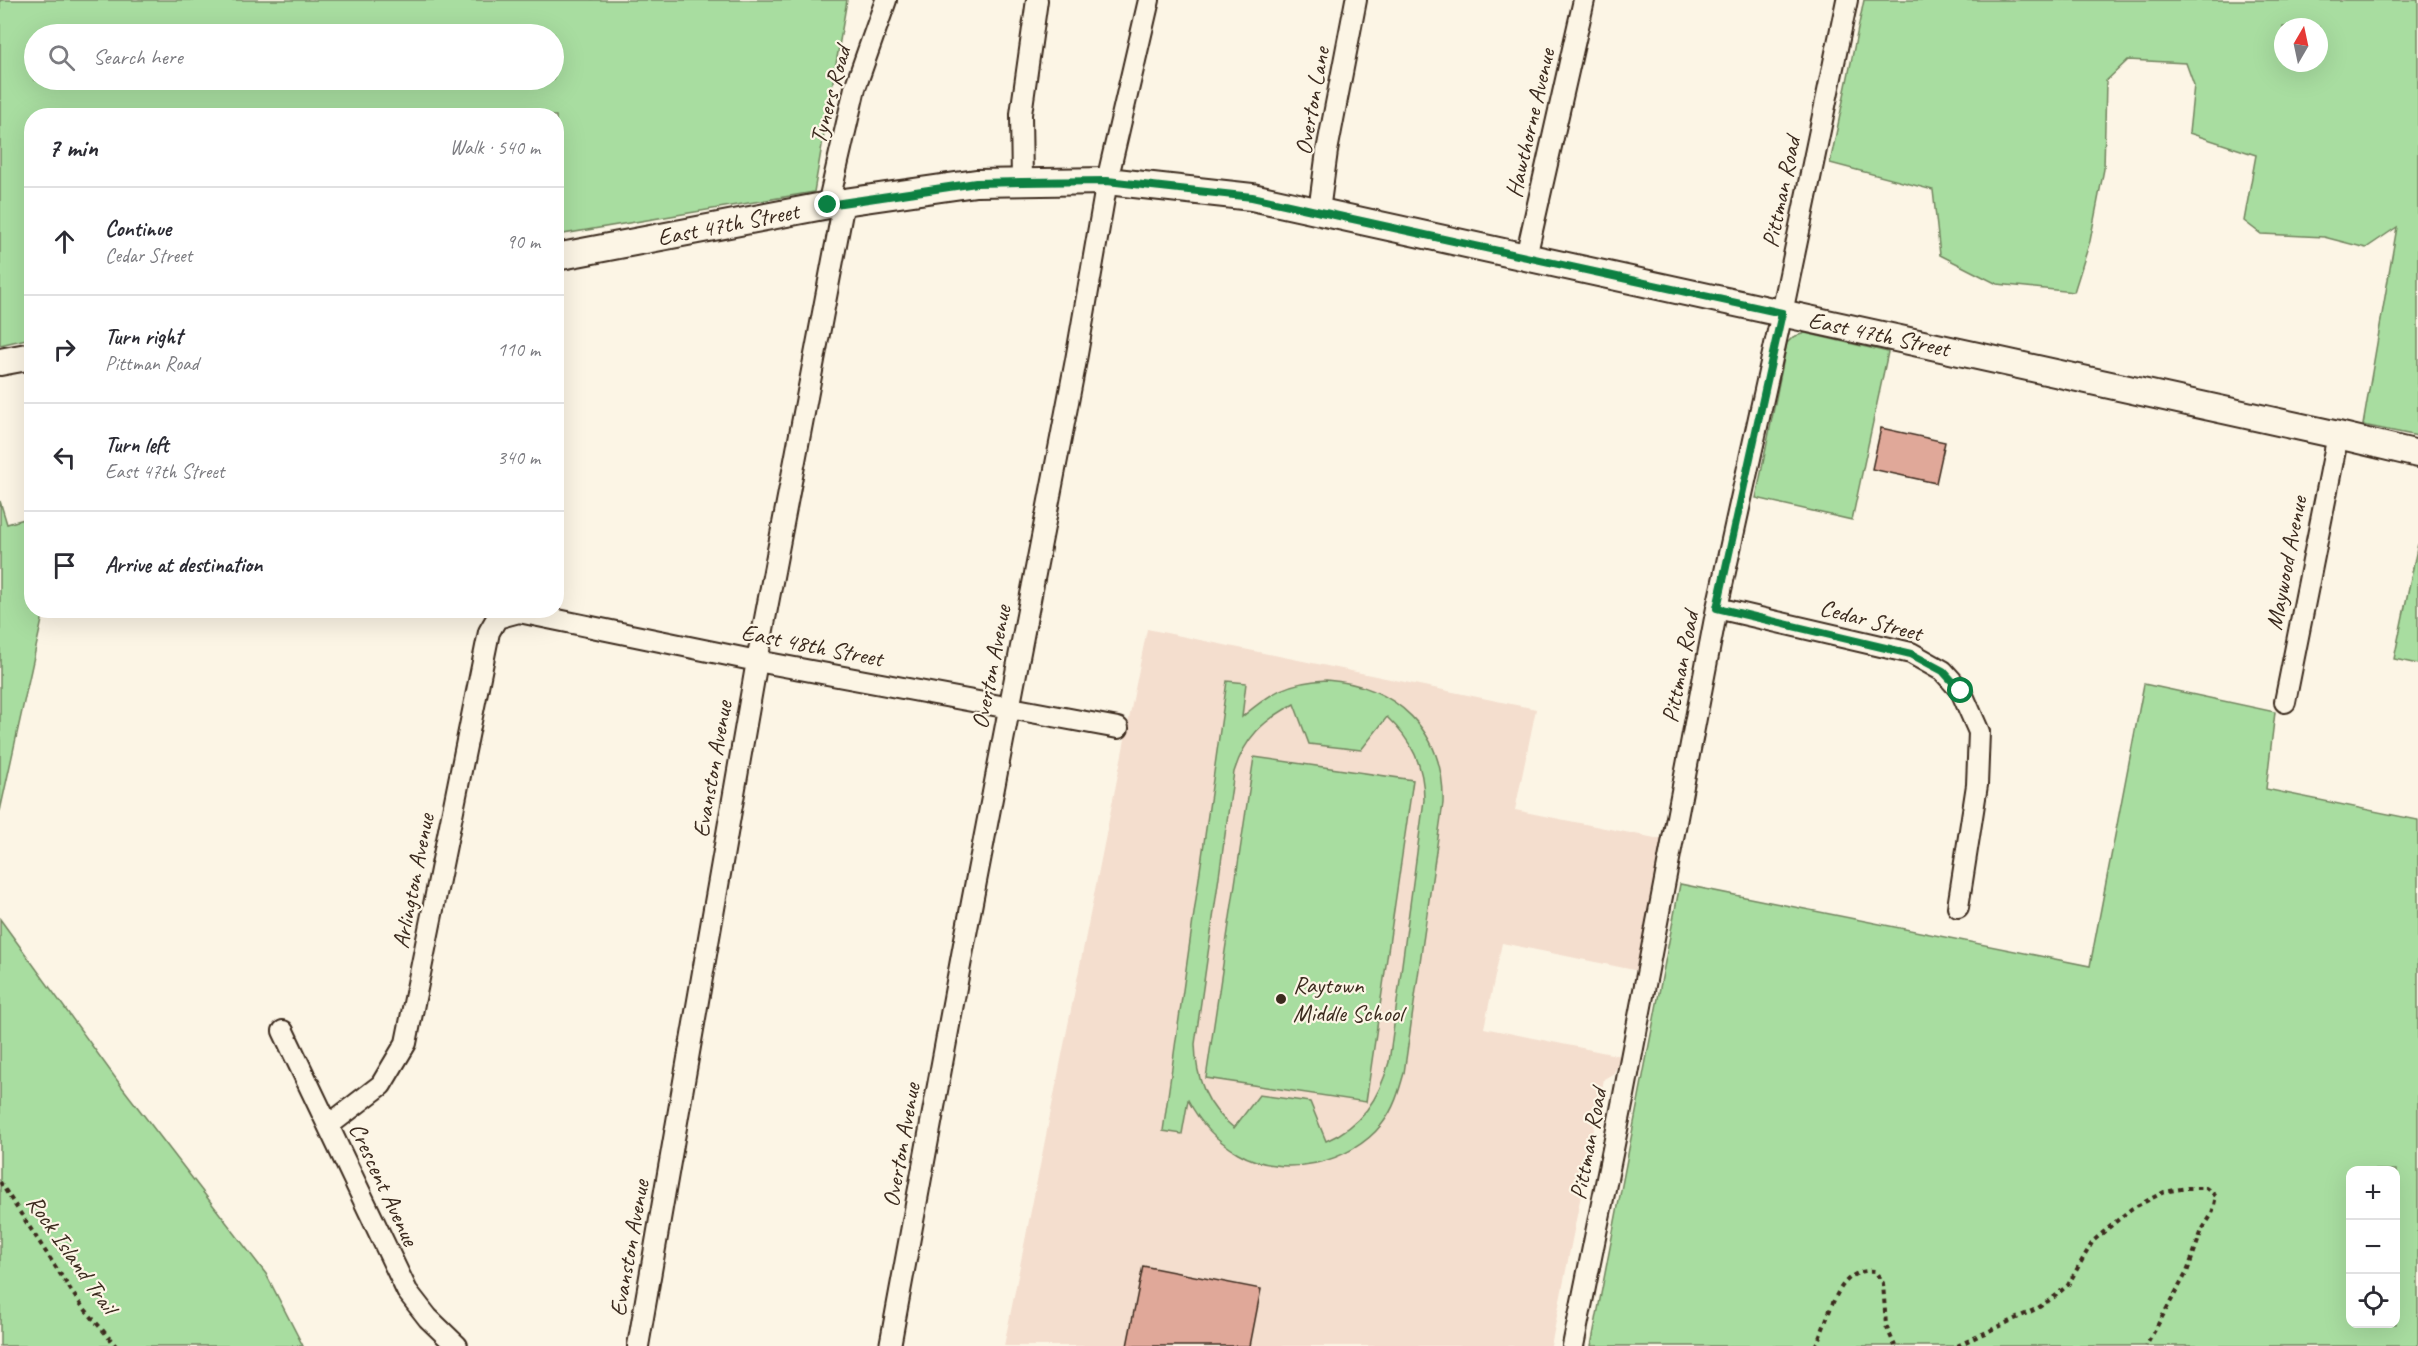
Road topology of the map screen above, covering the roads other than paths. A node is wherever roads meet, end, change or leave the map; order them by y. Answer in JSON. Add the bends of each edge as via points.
{"nodes":[{"id":1,"x":886,"y":0,"type":"edge"},
{"id":2,"x":1037,"y":0,"type":"edge"},
{"id":3,"x":1149,"y":0,"type":"edge"},
{"id":4,"x":1356,"y":0,"type":"edge"},
{"id":5,"x":1584,"y":0,"type":"edge"},
{"id":6,"x":1846,"y":0,"type":"edge"},
{"id":7,"x":1107,"y":181,"type":"junction"},
{"id":8,"x":1022,"y":182,"type":"junction"},
{"id":9,"x":836,"y":203,"type":"junction"},
{"id":10,"x":1319,"y":211,"type":"junction"},
{"id":11,"x":564,"y":254,"type":"edge"},
{"id":12,"x":1526,"y":257,"type":"junction"},
{"id":13,"x":1782,"y":313,"type":"junction"},
{"id":14,"x":24,"y":358,"type":"edge"},
{"id":15,"x":0,"y":362,"type":"edge"},
{"id":16,"x":2338,"y":435,"type":"junction"},
{"id":17,"x":2418,"y":454,"type":"edge"},
{"id":18,"x":1717,"y":608,"type":"junction"},
{"id":19,"x":497,"y":618,"type":"edge"},
{"id":20,"x":548,"y":618,"type":"edge"},
{"id":21,"x":757,"y":661,"type":"junction"},
{"id":22,"x":2285,"y":702,"type":"dead end"},
{"id":23,"x":1009,"y":709,"type":"junction"},
{"id":24,"x":1118,"y":728,"type":"dead end"},
{"id":25,"x":1958,"y":907,"type":"dead end"},
{"id":26,"x":283,"y":1031,"type":"dead end"},
{"id":27,"x":329,"y":1125,"type":"junction"},
{"id":28,"x":457,"y":1346,"type":"edge"},
{"id":29,"x":638,"y":1346,"type":"edge"},
{"id":30,"x":890,"y":1346,"type":"edge"},
{"id":31,"x":1573,"y":1346,"type":"edge"}],
"edges":[{"from":1,"to":9,"type":"street","name":"Tyners Road","via":[[855,88]]},
{"from":2,"to":8,"type":"street","via":[[1021,114]]},
{"from":3,"to":7,"type":"street","name":"Overton Avenue"},
{"from":4,"to":10,"type":"street","name":"Overton Lane"},
{"from":5,"to":12,"type":"street","name":"Hawthorne Avenue"},
{"from":6,"to":13,"type":"street","name":"Pittman Road"},
{"from":7,"to":8,"type":"main road","name":"East 47th Street"},
{"from":7,"to":10,"type":"main road","name":"East 47th Street","via":[[1252,197]]},
{"from":7,"to":23,"type":"street","name":"Overton Avenue"},
{"from":8,"to":9,"type":"main road","name":"East 47th Street","via":[[976,183]]},
{"from":9,"to":11,"type":"main road","name":"East 47th Street"},
{"from":9,"to":21,"type":"street","name":"Evanston Avenue"},
{"from":10,"to":12,"type":"main road","name":"East 47th Street"},
{"from":12,"to":13,"type":"main road","name":"East 47th Street"},
{"from":13,"to":16,"type":"main road","name":"East 47th Street"},
{"from":13,"to":18,"type":"street","name":"Pittman Road"},
{"from":14,"to":15,"type":"main road"},
{"from":16,"to":17,"type":"main road","name":"East 47th Street"},
{"from":16,"to":22,"type":"street","name":"Maywood Avenue"},
{"from":18,"to":25,"type":"street","name":"Cedar Street","via":[[1911,654],[1943,671],[1961,691],[1978,732],[1977,785]]},
{"from":18,"to":31,"type":"street","name":"Pittman Road"},
{"from":19,"to":27,"type":"street","name":"Arlington Avenue","via":[[489,632],[406,1043],[381,1085]]},
{"from":20,"to":21,"type":"street","name":"East 48th Street"},
{"from":21,"to":23,"type":"street","name":"East 48th Street"},
{"from":21,"to":29,"type":"street","name":"Evanston Avenue"},
{"from":23,"to":24,"type":"street","name":"East 48th Street"},
{"from":23,"to":30,"type":"street","name":"Overton Avenue"},
{"from":26,"to":27,"type":"street","name":"Crescent Avenue"},
{"from":27,"to":28,"type":"street","name":"Crescent Avenue","via":[[407,1291]]}]}
